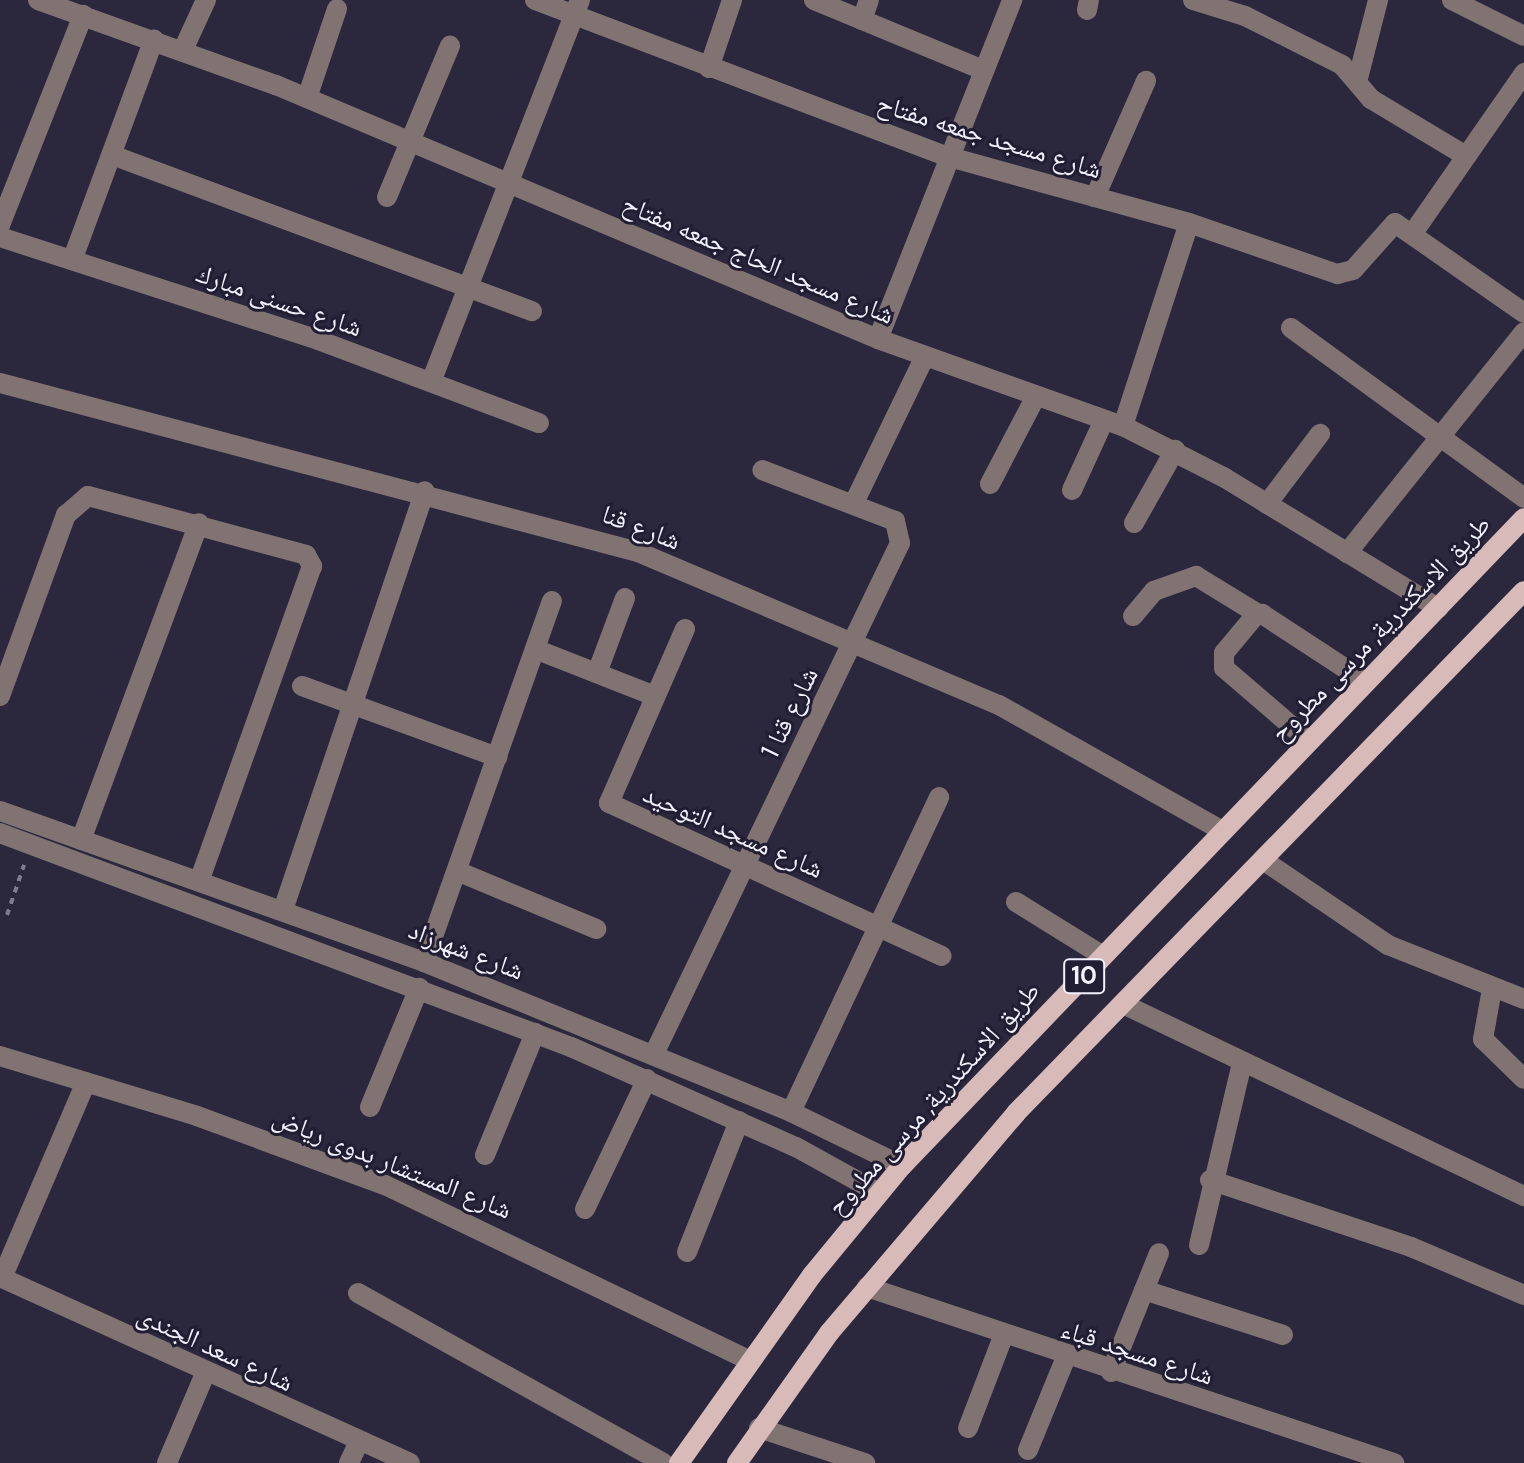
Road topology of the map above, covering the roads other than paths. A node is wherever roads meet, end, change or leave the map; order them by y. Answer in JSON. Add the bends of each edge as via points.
{"nodes":[{"id":1,"x":38,"y":0,"type":"edge"},
{"id":2,"x":206,"y":0,"type":"edge"},
{"id":3,"x":535,"y":0,"type":"edge"},
{"id":4,"x":732,"y":0,"type":"edge"},
{"id":5,"x":814,"y":0,"type":"edge"},
{"id":6,"x":869,"y":0,"type":"edge"},
{"id":7,"x":1012,"y":0,"type":"edge"},
{"id":8,"x":1193,"y":0,"type":"edge"},
{"id":9,"x":1378,"y":0,"type":"edge"},
{"id":10,"x":1452,"y":0,"type":"edge"},
{"id":11,"x":576,"y":8,"type":"edge"},
{"id":12,"x":337,"y":9,"type":"dead end"},
{"id":13,"x":83,"y":15,"type":"junction"},
{"id":14,"x":862,"y":20,"type":"junction"},
{"id":15,"x":1524,"y":36,"type":"edge"},
{"id":16,"x":154,"y":39,"type":"junction"},
{"id":17,"x":450,"y":46,"type":"dead end"},
{"id":18,"x":183,"y":50,"type":"junction"},
{"id":19,"x":709,"y":68,"type":"junction"},
{"id":20,"x":983,"y":70,"type":"junction"},
{"id":21,"x":1524,"y":73,"type":"edge"},
{"id":22,"x":1146,"y":81,"type":"dead end"},
{"id":23,"x":1357,"y":82,"type":"junction"},
{"id":24,"x":307,"y":98,"type":"junction"},
{"id":25,"x":411,"y":145,"type":"junction"},
{"id":26,"x":112,"y":155,"type":"junction"},
{"id":27,"x":946,"y":156,"type":"junction"},
{"id":28,"x":1466,"y":156,"type":"junction"},
{"id":29,"x":507,"y":184,"type":"junction"},
{"id":30,"x":387,"y":197,"type":"dead end"},
{"id":31,"x":1095,"y":197,"type":"junction"},
{"id":32,"x":1189,"y":223,"type":"junction"},
{"id":33,"x":0,"y":225,"type":"edge"},
{"id":34,"x":1413,"y":233,"type":"junction"},
{"id":35,"x":0,"y":237,"type":"edge"},
{"id":36,"x":73,"y":258,"type":"junction"},
{"id":37,"x":467,"y":286,"type":"junction"},
{"id":38,"x":532,"y":311,"type":"dead end"},
{"id":39,"x":1524,"y":313,"type":"edge"},
{"id":40,"x":1291,"y":328,"type":"dead end"},
{"id":41,"x":1524,"y":332,"type":"edge"},
{"id":42,"x":878,"y":339,"type":"junction"},
{"id":43,"x":925,"y":356,"type":"junction"},
{"id":44,"x":431,"y":382,"type":"junction"},
{"id":45,"x":0,"y":383,"type":"edge"},
{"id":46,"x":1036,"y":396,"type":"junction"},
{"id":47,"x":539,"y":423,"type":"dead end"},
{"id":48,"x":1114,"y":423,"type":"junction"},
{"id":49,"x":1320,"y":434,"type":"dead end"},
{"id":50,"x":1439,"y":438,"type":"junction"},
{"id":51,"x":1175,"y":450,"type":"junction"},
{"id":52,"x":762,"y":470,"type":"dead end"},
{"id":53,"x":990,"y":484,"type":"dead end"},
{"id":54,"x":1072,"y":490,"type":"dead end"},
{"id":55,"x":425,"y":491,"type":"junction"},
{"id":56,"x":1524,"y":498,"type":"edge"},
{"id":57,"x":854,"y":503,"type":"junction"},
{"id":58,"x":1267,"y":504,"type":"junction"},
{"id":59,"x":1524,"y":518,"type":"edge"},
{"id":60,"x":199,"y":523,"type":"junction"},
{"id":61,"x":1134,"y":523,"type":"dead end"},
{"id":62,"x":1347,"y":553,"type":"junction"},
{"id":63,"x":1524,"y":591,"type":"edge"},
{"id":64,"x":625,"y":598,"type":"dead end"},
{"id":65,"x":552,"y":601,"type":"dead end"},
{"id":66,"x":1438,"y":608,"type":"junction"},
{"id":67,"x":1258,"y":614,"type":"junction"},
{"id":68,"x":1133,"y":616,"type":"dead end"},
{"id":69,"x":685,"y":629,"type":"dead end"},
{"id":70,"x":851,"y":645,"type":"junction"},
{"id":71,"x":535,"y":649,"type":"junction"},
{"id":72,"x":597,"y":673,"type":"junction"},
{"id":73,"x":1366,"y":682,"type":"junction"},
{"id":74,"x":302,"y":686,"type":"dead end"},
{"id":75,"x":0,"y":696,"type":"edge"},
{"id":76,"x":655,"y":696,"type":"junction"},
{"id":77,"x":353,"y":705,"type":"junction"},
{"id":78,"x":1309,"y":741,"type":"junction"},
{"id":79,"x":497,"y":757,"type":"junction"},
{"id":80,"x":939,"y":797,"type":"dead end"},
{"id":81,"x":0,"y":811,"type":"edge"},
{"id":82,"x":1223,"y":831,"type":"junction"},
{"id":83,"x":0,"y":833,"type":"edge"},
{"id":84,"x":81,"y":840,"type":"junction"},
{"id":85,"x":1263,"y":860,"type":"junction"},
{"id":86,"x":746,"y":864,"type":"junction"},
{"id":87,"x":457,"y":871,"type":"junction"},
{"id":88,"x":199,"y":881,"type":"junction"},
{"id":89,"x":1016,"y":902,"type":"dead end"},
{"id":90,"x":283,"y":910,"type":"junction"},
{"id":91,"x":877,"y":928,"type":"junction"},
{"id":92,"x":596,"y":929,"type":"dead end"},
{"id":93,"x":941,"y":956,"type":"dead end"},
{"id":94,"x":1103,"y":956,"type":"junction"},
{"id":95,"x":424,"y":962,"type":"junction"},
{"id":96,"x":419,"y":988,"type":"junction"},
{"id":97,"x":1492,"y":989,"type":"junction"},
{"id":98,"x":1524,"y":999,"type":"edge"},
{"id":99,"x":1123,"y":1004,"type":"junction"},
{"id":100,"x":535,"y":1033,"type":"junction"},
{"id":101,"x":654,"y":1054,"type":"junction"},
{"id":102,"x":0,"y":1056,"type":"edge"},
{"id":103,"x":1241,"y":1067,"type":"junction"},
{"id":104,"x":647,"y":1079,"type":"junction"},
{"id":105,"x":1524,"y":1079,"type":"edge"},
{"id":106,"x":86,"y":1082,"type":"junction"},
{"id":107,"x":370,"y":1107,"type":"dead end"},
{"id":108,"x":791,"y":1112,"type":"junction"},
{"id":109,"x":739,"y":1121,"type":"junction"},
{"id":110,"x":485,"y":1155,"type":"dead end"},
{"id":111,"x":902,"y":1166,"type":"junction"},
{"id":112,"x":1210,"y":1180,"type":"junction"},
{"id":113,"x":879,"y":1193,"type":"junction"},
{"id":114,"x":1524,"y":1196,"type":"edge"},
{"id":115,"x":585,"y":1209,"type":"dead end"},
{"id":116,"x":1199,"y":1245,"type":"dead end"},
{"id":117,"x":687,"y":1252,"type":"dead end"},
{"id":118,"x":1159,"y":1253,"type":"dead end"},
{"id":119,"x":1,"y":1278,"type":"edge"},
{"id":120,"x":867,"y":1287,"type":"junction"},
{"id":121,"x":1144,"y":1290,"type":"junction"},
{"id":122,"x":358,"y":1293,"type":"dead end"},
{"id":123,"x":1524,"y":1295,"type":"edge"},
{"id":124,"x":1283,"y":1335,"type":"dead end"},
{"id":125,"x":1003,"y":1337,"type":"junction"},
{"id":126,"x":1066,"y":1357,"type":"junction"},
{"id":127,"x":749,"y":1360,"type":"junction"},
{"id":128,"x":1111,"y":1372,"type":"junction"},
{"id":129,"x":205,"y":1374,"type":"junction"},
{"id":130,"x":759,"y":1428,"type":"junction"},
{"id":131,"x":968,"y":1428,"type":"dead end"},
{"id":132,"x":359,"y":1442,"type":"junction"},
{"id":133,"x":1028,"y":1450,"type":"dead end"},
{"id":134,"x":1385,"y":1461,"type":"edge"},
{"id":135,"x":167,"y":1463,"type":"edge"},
{"id":136,"x":349,"y":1463,"type":"edge"},
{"id":137,"x":410,"y":1463,"type":"edge"},
{"id":138,"x":663,"y":1463,"type":"edge"},
{"id":139,"x":679,"y":1463,"type":"edge"},
{"id":140,"x":737,"y":1463,"type":"edge"},
{"id":141,"x":865,"y":1463,"type":"edge"}],
"edges":[{"from":1,"to":13,"type":"street","name":"شارع مسجد الحاج جمعه مفتاح"},
{"from":2,"to":18,"type":"street"},
{"from":3,"to":11,"type":"street","name":"شارع مسجد جمعه مفتاح"},
{"from":4,"to":19,"type":"street"},
{"from":5,"to":14,"type":"street"},
{"from":6,"to":14,"type":"street"},
{"from":7,"to":20,"type":"street"},
{"from":8,"to":23,"type":"street","via":[[1245,16],[1342,65]]},
{"from":9,"to":23,"type":"street"},
{"from":10,"to":15,"type":"street"},
{"from":11,"to":19,"type":"street","name":"شارع مسجد جمعه مفتاح"},
{"from":11,"to":29,"type":"street"},
{"from":12,"to":24,"type":"street"},
{"from":13,"to":16,"type":"street","name":"شارع مسجد الحاج جمعه مفتاح"},
{"from":13,"to":33,"type":"street"},
{"from":14,"to":20,"type":"street"},
{"from":16,"to":18,"type":"street","name":"شارع مسجد الحاج جمعه مفتاح"},
{"from":16,"to":26,"type":"street"},
{"from":17,"to":25,"type":"street"},
{"from":18,"to":24,"type":"street","name":"شارع مسجد الحاج جمعه مفتاح"},
{"from":19,"to":27,"type":"street","name":"شارع مسجد جمعه مفتاح"},
{"from":20,"to":27,"type":"street"},
{"from":21,"to":28,"type":"street"},
{"from":22,"to":31,"type":"street"},
{"from":23,"to":28,"type":"street","via":[[1371,99]]},
{"from":24,"to":25,"type":"street","name":"شارع مسجد الحاج جمعه مفتاح"},
{"from":25,"to":29,"type":"street","name":"شارع مسجد الحاج جمعه مفتاح"},
{"from":25,"to":30,"type":"street"},
{"from":26,"to":36,"type":"street"},
{"from":26,"to":37,"type":"street"},
{"from":27,"to":31,"type":"street","name":"شارع مسجد جمعه مفتاح"},
{"from":27,"to":42,"type":"street"},
{"from":28,"to":34,"type":"street"},
{"from":29,"to":37,"type":"street"},
{"from":29,"to":42,"type":"street","name":"شارع مسجد الحاج جمعه مفتاح"},
{"from":31,"to":32,"type":"street","name":"شارع مسجد جمعه مفتاح"},
{"from":32,"to":34,"type":"street","name":"شارع مسجد جمعه مفتاح","via":[[1345,274],[1388,224]]},
{"from":32,"to":48,"type":"street"},
{"from":34,"to":39,"type":"street"},
{"from":35,"to":36,"type":"street","name":"شارع حسنى مبارك"},
{"from":36,"to":44,"type":"street","name":"شارع حسنى مبارك"},
{"from":37,"to":38,"type":"street"},
{"from":37,"to":44,"type":"street"},
{"from":40,"to":50,"type":"street"},
{"from":41,"to":50,"type":"street"},
{"from":42,"to":43,"type":"street","name":"شارع مسجد الحاج جمعه مفتاح"},
{"from":43,"to":46,"type":"street","name":"شارع مسجد الحاج جمعه مفتاح"},
{"from":43,"to":57,"type":"street"},
{"from":44,"to":47,"type":"street","name":"شارع حسنى مبارك"},
{"from":45,"to":55,"type":"street","name":"شارع قنا"},
{"from":46,"to":48,"type":"street","name":"شارع مسجد الحاج جمعه مفتاح"},
{"from":46,"to":53,"type":"street"},
{"from":48,"to":51,"type":"street","name":"شارع مسجد الحاج جمعه مفتاح"},
{"from":48,"to":54,"type":"street"},
{"from":49,"to":58,"type":"street"},
{"from":50,"to":56,"type":"street"},
{"from":50,"to":62,"type":"street"},
{"from":51,"to":58,"type":"street","name":"شارع مسجد الحاج جمعه مفتاح"},
{"from":51,"to":61,"type":"street"},
{"from":52,"to":57,"type":"street","name":"شارع قنا 1"},
{"from":55,"to":70,"type":"street","name":"شارع قنا","via":[[638,552]]},
{"from":55,"to":77,"type":"street"},
{"from":57,"to":70,"type":"street","name":"شارع قنا 1","via":[[895,521],[900,543]]},
{"from":58,"to":62,"type":"street","name":"شارع مسجد الحاج جمعه مفتاح"},
{"from":59,"to":66,"type":"main road","name":"طريق الاسكندرية, مرسى مطروح","number":"10"},
{"from":60,"to":75,"type":"street","via":[[104,496],[75,503]]},
{"from":60,"to":84,"type":"street"},
{"from":60,"to":88,"type":"street","via":[[306,555],[312,566]]},
{"from":62,"to":66,"type":"street","name":"شارع مسجد الحاج جمعه مفتاح"},
{"from":63,"to":85,"type":"main road","number":"10"},
{"from":64,"to":72,"type":"street"},
{"from":65,"to":71,"type":"street"},
{"from":66,"to":73,"type":"main road","name":"طريق الاسكندرية, مرسى مطروح","number":"10"},
{"from":67,"to":68,"type":"street","via":[[1196,576],[1154,591]]},
{"from":67,"to":73,"type":"street"},
{"from":67,"to":78,"type":"street","via":[[1224,653],[1224,668]]},
{"from":69,"to":76,"type":"street","name":"شارع مسجد التوحيد"},
{"from":70,"to":82,"type":"street","name":"شارع قنا","via":[[1057,732]]},
{"from":70,"to":86,"type":"street","name":"شارع قنا 1"},
{"from":71,"to":72,"type":"street"},
{"from":71,"to":79,"type":"street"},
{"from":72,"to":76,"type":"street"},
{"from":73,"to":78,"type":"main road","name":"طريق الاسكندرية, مرسى مطروح","number":"10"},
{"from":74,"to":77,"type":"street"},
{"from":76,"to":86,"type":"street","name":"شارع مسجد التوحيد","via":[[609,803]]},
{"from":77,"to":79,"type":"street"},
{"from":77,"to":90,"type":"street"},
{"from":78,"to":82,"type":"main road","name":"طريق الاسكندرية, مرسى مطروح","number":"10"},
{"from":79,"to":87,"type":"street"},
{"from":80,"to":91,"type":"street"},
{"from":81,"to":84,"type":"street","name":"شارع شهرزاد"},
{"from":82,"to":94,"type":"main road","name":"طريق الاسكندرية, مرسى مطروح","number":"10"},
{"from":83,"to":96,"type":"street","name":"شارع شهرزاد"},
{"from":84,"to":88,"type":"street","name":"شارع شهرزاد"},
{"from":85,"to":97,"type":"street","via":[[1388,945]]},
{"from":85,"to":99,"type":"main road","number":"10"},
{"from":86,"to":91,"type":"street","name":"شارع مسجد التوحيد"},
{"from":86,"to":101,"type":"street","name":"شارع قنا 1"},
{"from":87,"to":92,"type":"street"},
{"from":87,"to":95,"type":"street"},
{"from":88,"to":90,"type":"street","name":"شارع شهرزاد"},
{"from":89,"to":94,"type":"street"},
{"from":90,"to":95,"type":"street","name":"شارع شهرزاد"},
{"from":91,"to":93,"type":"street","name":"شارع مسجد التوحيد"},
{"from":91,"to":108,"type":"street"},
{"from":94,"to":111,"type":"main road","name":"طريق الاسكندرية, مرسى مطروح","number":"10"},
{"from":95,"to":101,"type":"street","name":"شارع شهرزاد"},
{"from":96,"to":100,"type":"street","name":"شارع شهرزاد"},
{"from":96,"to":107,"type":"street"},
{"from":97,"to":98,"type":"street"},
{"from":97,"to":105,"type":"street","via":[[1483,1039]]},
{"from":99,"to":103,"type":"street"},
{"from":99,"to":120,"type":"main road","number":"10","via":[[1006,1124]]},
{"from":100,"to":104,"type":"street","name":"شارع شهرزاد"},
{"from":100,"to":110,"type":"street"},
{"from":101,"to":108,"type":"street","name":"شارع شهرزاد"},
{"from":102,"to":106,"type":"street","name":"شارع المستشار بدوى رياض"},
{"from":103,"to":112,"type":"street"},
{"from":103,"to":114,"type":"street"},
{"from":104,"to":109,"type":"street","name":"شارع شهرزاد"},
{"from":104,"to":115,"type":"street"},
{"from":106,"to":119,"type":"street"},
{"from":106,"to":127,"type":"street","name":"شارع المستشار بدوى رياض","via":[[385,1185]]},
{"from":108,"to":111,"type":"street","name":"شارع شهرزاد"},
{"from":109,"to":113,"type":"street","name":"شارع شهرزاد"},
{"from":109,"to":117,"type":"street"},
{"from":111,"to":113,"type":"main road","name":"طريق الاسكندرية, مرسى مطروح","number":"10"},
{"from":112,"to":116,"type":"street"},
{"from":112,"to":123,"type":"street","via":[[1411,1247]]},
{"from":113,"to":127,"type":"main road","name":"طريق الاسكندرية, مرسى مطروح","number":"10"},
{"from":118,"to":121,"type":"street"},
{"from":119,"to":129,"type":"street","name":"شارع سعد الجندى"},
{"from":120,"to":125,"type":"street","name":"شارع مسجد قباء"},
{"from":120,"to":130,"type":"main road","number":"10"},
{"from":121,"to":124,"type":"street"},
{"from":121,"to":128,"type":"street"},
{"from":122,"to":138,"type":"street"},
{"from":125,"to":126,"type":"street","name":"شارع مسجد قباء"},
{"from":125,"to":131,"type":"street"},
{"from":126,"to":128,"type":"street","name":"شارع مسجد قباء"},
{"from":126,"to":133,"type":"street"},
{"from":127,"to":139,"type":"main road","name":"طريق الاسكندرية, مرسى مطروح","number":"10"},
{"from":128,"to":134,"type":"street","name":"شارع مسجد قباء"},
{"from":129,"to":132,"type":"street","name":"شارع سعد الجندى"},
{"from":129,"to":135,"type":"street"},
{"from":130,"to":140,"type":"main road","number":"10"},
{"from":130,"to":141,"type":"street"},
{"from":132,"to":136,"type":"street"},
{"from":132,"to":137,"type":"street","name":"شارع سعد الجندى"}]}
